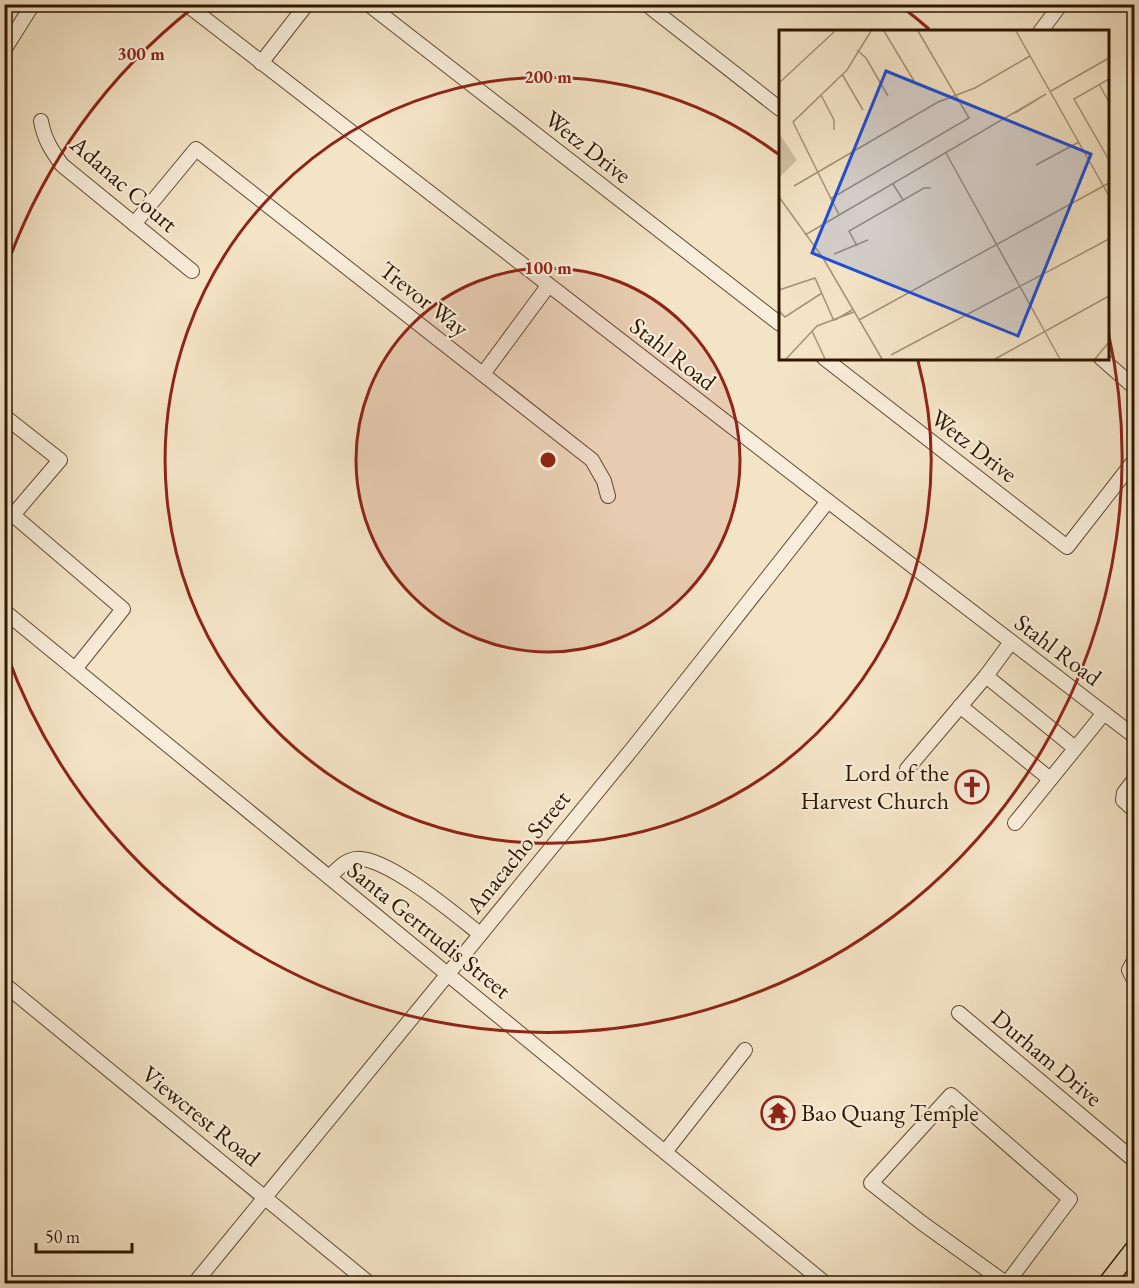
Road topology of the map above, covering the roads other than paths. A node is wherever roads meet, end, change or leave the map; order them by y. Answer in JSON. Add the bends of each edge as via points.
{"nodes":[{"id":1,"x":33,"y":4,"type":"edge"},
{"id":2,"x":186,"y":4,"type":"edge"},
{"id":3,"x":307,"y":4,"type":"edge"},
{"id":4,"x":368,"y":4,"type":"edge"},
{"id":5,"x":646,"y":4,"type":"edge"},
{"id":6,"x":1061,"y":4,"type":"edge"},
{"id":7,"x":1042,"y":30,"type":"edge"},
{"id":8,"x":4,"y":50,"type":"edge"},
{"id":9,"x":261,"y":63,"type":"junction"},
{"id":10,"x":779,"y":108,"type":"edge"},
{"id":11,"x":41,"y":121,"type":"dead end"},
{"id":12,"x":134,"y":224,"type":"junction"},
{"id":13,"x":192,"y":271,"type":"dead end"},
{"id":14,"x":548,"y":285,"type":"junction"},
{"id":15,"x":779,"y":323,"type":"edge"},
{"id":16,"x":827,"y":360,"type":"edge"},
{"id":17,"x":1103,"y":360,"type":"edge"},
{"id":18,"x":483,"y":374,"type":"junction"},
{"id":19,"x":1134,"y":387,"type":"edge"},
{"id":20,"x":5,"y":417,"type":"edge"},
{"id":21,"x":1134,"y":461,"type":"edge"},
{"id":22,"x":608,"y":496,"type":"dead end"},
{"id":23,"x":828,"y":501,"type":"junction"},
{"id":24,"x":4,"y":611,"type":"edge"},
{"id":25,"x":1011,"y":642,"type":"junction"},
{"id":26,"x":75,"y":669,"type":"junction"},
{"id":27,"x":986,"y":676,"type":"junction"},
{"id":28,"x":960,"y":706,"type":"junction"},
{"id":29,"x":1104,"y":713,"type":"junction"},
{"id":30,"x":1134,"y":736,"type":"edge"},
{"id":31,"x":1075,"y":748,"type":"junction"},
{"id":32,"x":907,"y":769,"type":"dead end"},
{"id":33,"x":1050,"y":778,"type":"junction"},
{"id":34,"x":1134,"y":780,"type":"edge"},
{"id":35,"x":1134,"y":810,"type":"edge"},
{"id":36,"x":1015,"y":823,"type":"dead end"},
{"id":37,"x":329,"y":877,"type":"junction"},
{"id":38,"x":480,"y":934,"type":"junction"},
{"id":39,"x":1134,"y":960,"type":"edge"},
{"id":40,"x":447,"y":974,"type":"junction"},
{"id":41,"x":1134,"y":980,"type":"edge"},
{"id":42,"x":4,"y":984,"type":"edge"},
{"id":43,"x":959,"y":1013,"type":"dead end"},
{"id":44,"x":745,"y":1050,"type":"dead end"},
{"id":45,"x":665,"y":1152,"type":"junction"},
{"id":46,"x":1134,"y":1160,"type":"edge"},
{"id":47,"x":264,"y":1197,"type":"junction"},
{"id":48,"x":1134,"y":1248,"type":"edge"},
{"id":49,"x":1007,"y":1283,"type":"edge"},
{"id":50,"x":194,"y":1284,"type":"edge"},
{"id":51,"x":370,"y":1284,"type":"edge"},
{"id":52,"x":826,"y":1284,"type":"edge"},
{"id":53,"x":1106,"y":1284,"type":"edge"}],
"edges":[{"from":1,"to":8,"type":"street"},
{"from":2,"to":9,"type":"street","name":"Stahl Road"},
{"from":3,"to":9,"type":"street"},
{"from":4,"to":15,"type":"street","name":"Wetz Drive"},
{"from":5,"to":10,"type":"street"},
{"from":6,"to":7,"type":"street"},
{"from":9,"to":14,"type":"street","name":"Stahl Road"},
{"from":11,"to":12,"type":"street","name":"Adanac Court","via":[[49,147],[62,165]]},
{"from":12,"to":13,"type":"street","name":"Adanac Court"},
{"from":12,"to":18,"type":"street","name":"Trevor Way","via":[[196,149]]},
{"from":14,"to":18,"type":"street"},
{"from":14,"to":23,"type":"street","name":"Stahl Road"},
{"from":16,"to":21,"type":"street","name":"Wetz Drive","via":[[1067,547]]},
{"from":17,"to":19,"type":"street"},
{"from":18,"to":22,"type":"street","name":"Trevor Way","via":[[592,460]]},
{"from":20,"to":26,"type":"street","via":[[60,460],[13,515],[123,609]]},
{"from":23,"to":25,"type":"street","name":"Stahl Road"},
{"from":23,"to":38,"type":"street","name":"Anacacho Street"},
{"from":24,"to":26,"type":"street","name":"Santa Gertrudis Street"},
{"from":25,"to":27,"type":"street"},
{"from":25,"to":29,"type":"street","name":"Stahl Road"},
{"from":26,"to":37,"type":"street","name":"Santa Gertrudis Street"},
{"from":27,"to":28,"type":"street"},
{"from":27,"to":31,"type":"street"},
{"from":28,"to":32,"type":"street"},
{"from":28,"to":33,"type":"street"},
{"from":29,"to":30,"type":"street","name":"Stahl Road"},
{"from":29,"to":31,"type":"street"},
{"from":31,"to":33,"type":"street"},
{"from":33,"to":36,"type":"street"},
{"from":34,"to":35,"type":"street","via":[[1123,800]]},
{"from":37,"to":38,"type":"street","via":[[343,863],[356,859],[376,862],[406,879]]},
{"from":37,"to":40,"type":"street","name":"Santa Gertrudis Street"},
{"from":38,"to":40,"type":"street","name":"Anacacho Street"},
{"from":39,"to":41,"type":"street","via":[[1129,970]]},
{"from":40,"to":45,"type":"street","name":"Santa Gertrudis Street"},
{"from":40,"to":47,"type":"street","name":"Anacacho Street"},
{"from":42,"to":47,"type":"street","name":"Viewcrest Road"},
{"from":43,"to":46,"type":"street","name":"Durham Drive"},
{"from":44,"to":45,"type":"street"},
{"from":45,"to":52,"type":"street","name":"Santa Gertrudis Street"},
{"from":47,"to":50,"type":"street","name":"Anacacho Street"},
{"from":47,"to":51,"type":"street","name":"Viewcrest Road"},
{"from":48,"to":53,"type":"main road"},
{"from":49,"to":49,"type":"street","via":[[1070,1198],[951,1095],[871,1183]]}]}
